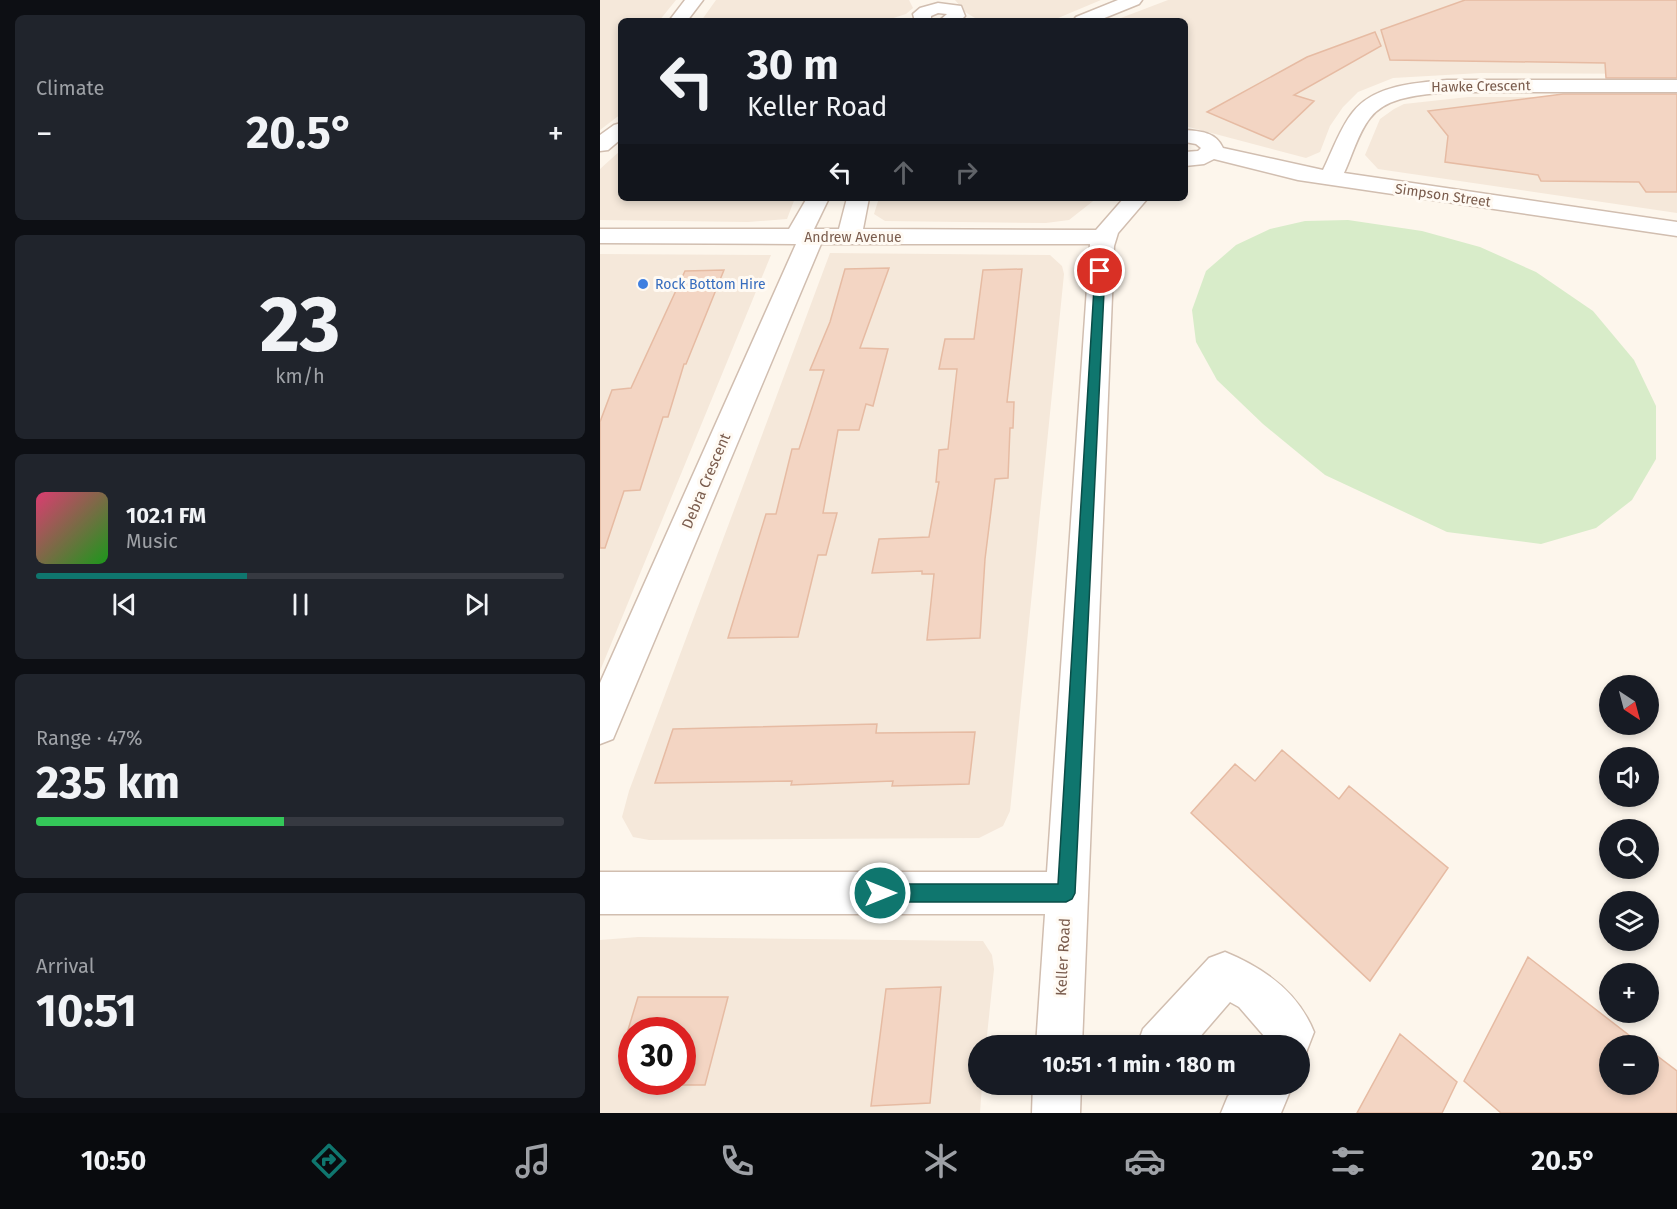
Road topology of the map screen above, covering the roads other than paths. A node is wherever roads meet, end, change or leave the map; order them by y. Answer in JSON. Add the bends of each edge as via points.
{"nodes":[{"id":1,"x":694,"y":0,"type":"edge"},
{"id":2,"x":1133,"y":0,"type":"edge"},
{"id":3,"x":927,"y":14,"type":"edge"},
{"id":4,"x":680,"y":18,"type":"edge"},
{"id":5,"x":953,"y":18,"type":"edge"},
{"id":6,"x":1089,"y":18,"type":"edge"},
{"id":7,"x":1677,"y":86,"type":"edge"},
{"id":8,"x":618,"y":131,"type":"edge"},
{"id":9,"x":1188,"y":136,"type":"edge"},
{"id":10,"x":600,"y":145,"type":"edge"},
{"id":11,"x":1211,"y":152,"type":"junction"},
{"id":12,"x":1188,"y":159,"type":"edge"},
{"id":13,"x":1330,"y":178,"type":"junction"},
{"id":14,"x":817,"y":201,"type":"edge"},
{"id":15,"x":857,"y":201,"type":"edge"},
{"id":16,"x":1134,"y":201,"type":"edge"},
{"id":17,"x":1677,"y":229,"type":"edge"},
{"id":18,"x":600,"y":236,"type":"edge"},
{"id":19,"x":805,"y":236,"type":"junction"},
{"id":20,"x":849,"y":237,"type":"junction"},
{"id":21,"x":1105,"y":237,"type":"junction"},
{"id":22,"x":600,"y":726,"type":"edge"},
{"id":23,"x":600,"y":892,"type":"edge"},
{"id":24,"x":1066,"y":893,"type":"junction"},
{"id":25,"x":1060,"y":1035,"type":"edge"},
{"id":26,"x":1170,"y":1035,"type":"edge"},
{"id":27,"x":1290,"y":1035,"type":"edge"},
{"id":28,"x":1057,"y":1095,"type":"edge"},
{"id":29,"x":1264,"y":1095,"type":"edge"},
{"id":30,"x":1056,"y":1113,"type":"edge"},
{"id":31,"x":1245,"y":1113,"type":"edge"}],
"edges":[{"from":1,"to":4,"type":"street"},
{"from":2,"to":6,"type":"street"},
{"from":3,"to":5,"type":"street","via":[[955,10]]},
{"from":7,"to":13,"type":"street","name":"Hawke Crescent","via":[[1447,86],[1408,90],[1378,101],[1361,115]]},
{"from":8,"to":10,"type":"street"},
{"from":9,"to":11,"type":"street","via":[[1207,141]]},
{"from":11,"to":12,"type":"street"},
{"from":11,"to":13,"type":"street","name":"Simpson Street"},
{"from":13,"to":17,"type":"street","name":"Simpson Street"},
{"from":14,"to":19,"type":"street","name":"Debra Crescent"},
{"from":15,"to":20,"type":"street"},
{"from":16,"to":21,"type":"street","name":"Keller Road"},
{"from":18,"to":19,"type":"street","name":"Andrew Avenue"},
{"from":19,"to":20,"type":"street","name":"Andrew Avenue"},
{"from":19,"to":22,"type":"street","name":"Debra Crescent"},
{"from":20,"to":21,"type":"street","name":"Andrew Avenue"},
{"from":21,"to":24,"type":"street","name":"Keller Road"},
{"from":23,"to":24,"type":"street"},
{"from":24,"to":25,"type":"street","name":"Keller Road"},
{"from":26,"to":27,"type":"street","via":[[1225,974],[1255,991]]},
{"from":28,"to":30,"type":"street"},
{"from":29,"to":31,"type":"street","via":[[1260,1104]]}]}
